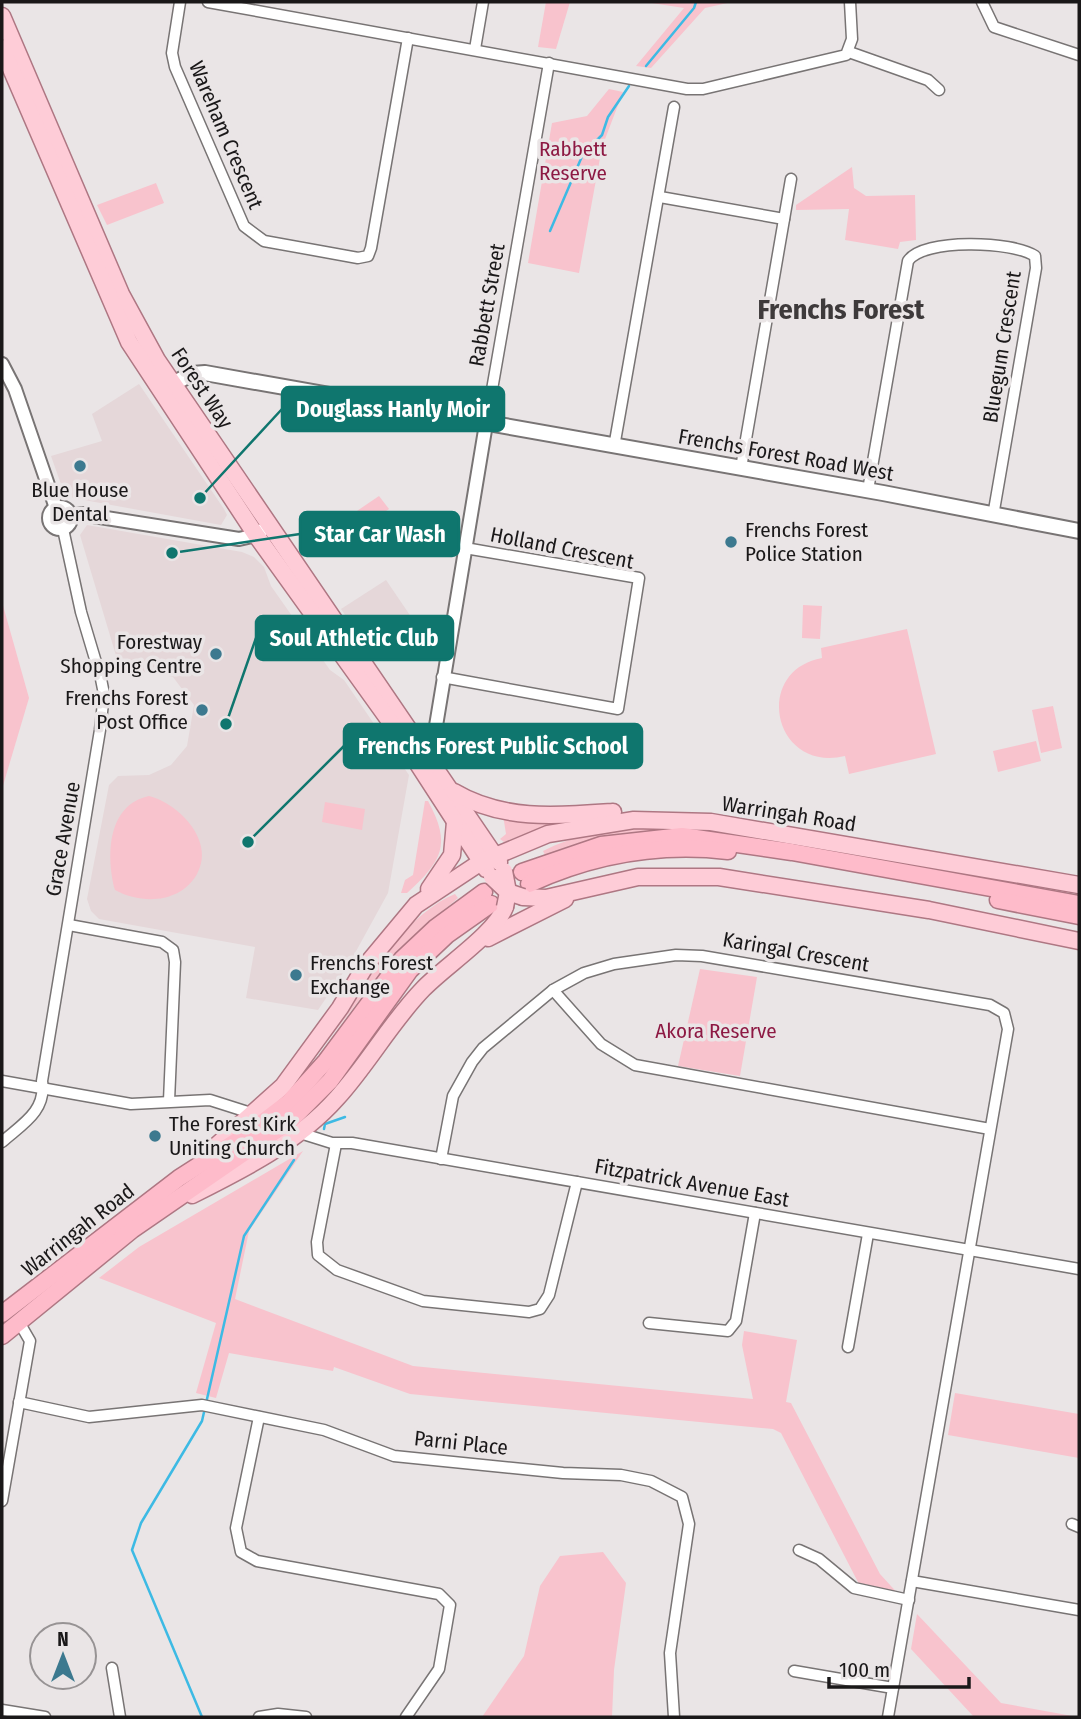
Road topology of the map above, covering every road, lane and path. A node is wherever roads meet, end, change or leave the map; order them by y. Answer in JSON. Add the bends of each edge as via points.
{"nodes":[{"id":1,"x":180,"y":2,"type":"edge"},
{"id":2,"x":208,"y":2,"type":"edge"},
{"id":3,"x":483,"y":2,"type":"edge"},
{"id":4,"x":850,"y":2,"type":"edge"},
{"id":5,"x":982,"y":2,"type":"edge"},
{"id":6,"x":2,"y":16,"type":"edge"},
{"id":7,"x":408,"y":38,"type":"junction"},
{"id":8,"x":2,"y":48,"type":"edge"},
{"id":9,"x":475,"y":49,"type":"junction"},
{"id":10,"x":849,"y":52,"type":"junction"},
{"id":11,"x":1079,"y":55,"type":"edge"},
{"id":12,"x":549,"y":63,"type":"junction"},
{"id":13,"x":939,"y":90,"type":"dead end"},
{"id":14,"x":674,"y":107,"type":"dead end"},
{"id":15,"x":790,"y":179,"type":"dead end"},
{"id":16,"x":660,"y":197,"type":"junction"},
{"id":17,"x":784,"y":219,"type":"junction"},
{"id":18,"x":2,"y":364,"type":"edge"},
{"id":19,"x":166,"y":387,"type":"junction"},
{"id":20,"x":486,"y":424,"type":"junction"},
{"id":21,"x":614,"y":447,"type":"junction"},
{"id":22,"x":741,"y":468,"type":"junction"},
{"id":23,"x":868,"y":491,"type":"junction"},
{"id":24,"x":56,"y":508,"type":"junction"},
{"id":25,"x":71,"y":516,"type":"junction"},
{"id":26,"x":993,"y":516,"type":"junction"},
{"id":27,"x":63,"y":528,"type":"junction"},
{"id":28,"x":263,"y":530,"type":"junction"},
{"id":29,"x":1079,"y":531,"type":"edge"},
{"id":30,"x":465,"y":548,"type":"junction"},
{"id":31,"x":442,"y":677,"type":"junction"},
{"id":32,"x":430,"y":762,"type":"junction"},
{"id":33,"x":449,"y":788,"type":"junction"},
{"id":34,"x":455,"y":822,"type":"junction"},
{"id":35,"x":733,"y":824,"type":"junction"},
{"id":36,"x":488,"y":858,"type":"junction"},
{"id":37,"x":1079,"y":885,"type":"edge"},
{"id":38,"x":589,"y":887,"type":"junction"},
{"id":39,"x":506,"y":889,"type":"junction"},
{"id":40,"x":1079,"y":904,"type":"edge"},
{"id":41,"x":416,"y":905,"type":"junction"},
{"id":42,"x":1074,"y":916,"type":"edge"},
{"id":43,"x":69,"y":925,"type":"junction"},
{"id":44,"x":1079,"y":941,"type":"edge"},
{"id":45,"x":465,"y":950,"type":"junction"},
{"id":46,"x":553,"y":990,"type":"junction"},
{"id":47,"x":2,"y":1081,"type":"edge"},
{"id":48,"x":43,"y":1088,"type":"junction"},
{"id":49,"x":169,"y":1101,"type":"junction"},
{"id":50,"x":254,"y":1114,"type":"junction"},
{"id":51,"x":990,"y":1129,"type":"junction"},
{"id":52,"x":300,"y":1133,"type":"junction"},
{"id":53,"x":2,"y":1142,"type":"edge"},
{"id":54,"x":334,"y":1143,"type":"junction"},
{"id":55,"x":441,"y":1159,"type":"junction"},
{"id":56,"x":179,"y":1178,"type":"junction"},
{"id":57,"x":577,"y":1182,"type":"junction"},
{"id":58,"x":167,"y":1207,"type":"junction"},
{"id":59,"x":755,"y":1213,"type":"junction"},
{"id":60,"x":868,"y":1234,"type":"junction"},
{"id":61,"x":970,"y":1250,"type":"junction"},
{"id":62,"x":1079,"y":1269,"type":"edge"},
{"id":63,"x":5,"y":1312,"type":"edge"},
{"id":64,"x":19,"y":1322,"type":"junction"},
{"id":65,"x":649,"y":1323,"type":"dead end"},
{"id":66,"x":2,"y":1336,"type":"edge"},
{"id":67,"x":848,"y":1347,"type":"dead end"},
{"id":68,"x":19,"y":1402,"type":"junction"},
{"id":69,"x":259,"y":1417,"type":"junction"},
{"id":70,"x":2,"y":1500,"type":"edge"},
{"id":71,"x":799,"y":1550,"type":"dead end"},
{"id":72,"x":912,"y":1581,"type":"junction"},
{"id":73,"x":909,"y":1600,"type":"junction"},
{"id":74,"x":1079,"y":1610,"type":"edge"},
{"id":75,"x":112,"y":1668,"type":"dead end"},
{"id":76,"x":794,"y":1671,"type":"dead end"},
{"id":77,"x":893,"y":1688,"type":"junction"},
{"id":78,"x":2,"y":1710,"type":"edge"},
{"id":79,"x":46,"y":1717,"type":"edge"},
{"id":80,"x":120,"y":1717,"type":"edge"},
{"id":81,"x":259,"y":1717,"type":"edge"},
{"id":82,"x":306,"y":1717,"type":"edge"},
{"id":83,"x":406,"y":1717,"type":"edge"},
{"id":84,"x":674,"y":1717,"type":"edge"},
{"id":85,"x":888,"y":1717,"type":"edge"}],
"edges":[{"from":1,"to":7,"type":"street","name":"Wareham Crescent","via":[[172,53],[175,67],[244,226],[264,242],[358,258],[368,256],[371,247]]},
{"from":2,"to":7,"type":"street"},
{"from":3,"to":9,"type":"street"},
{"from":4,"to":10,"type":"street"},
{"from":5,"to":11,"type":"street","via":[[994,27]]},
{"from":6,"to":19,"type":"main road","name":"Forest Way","via":[[121,294]]},
{"from":7,"to":9,"type":"street"},
{"from":8,"to":19,"type":"main road","name":"Forest Way","via":[[114,311],[129,342]]},
{"from":9,"to":12,"type":"street"},
{"from":10,"to":12,"type":"street","via":[[841,58],[703,89]]},
{"from":10,"to":13,"type":"street","via":[[928,80]]},
{"from":12,"to":20,"type":"street","name":"Rabbett Street"},
{"from":14,"to":16,"type":"street"},
{"from":15,"to":17,"type":"street"},
{"from":16,"to":17,"type":"street"},
{"from":16,"to":21,"type":"street"},
{"from":17,"to":22,"type":"street"},
{"from":18,"to":24,"type":"street"},
{"from":19,"to":20,"type":"main road","name":"Frenchs Forest Road West","via":[[205,373]]},
{"from":19,"to":28,"type":"main road","name":"Forest Way"},
{"from":20,"to":21,"type":"main road","name":"Frenchs Forest Road West"},
{"from":20,"to":30,"type":"street","name":"Rabbett Street"},
{"from":21,"to":22,"type":"main road","name":"Frenchs Forest Road West"},
{"from":22,"to":23,"type":"main road","name":"Frenchs Forest Road West"},
{"from":23,"to":26,"type":"main road","name":"Frenchs Forest Road West"},
{"from":23,"to":26,"type":"street","name":"Bluegum Crescent","via":[[908,261],[923,249],[964,244],[1024,248],[1035,256],[1036,268]]},
{"from":24,"to":25,"type":"street","via":[[65,508]]},
{"from":24,"to":27,"type":"street","via":[[49,520],[52,526]]},
{"from":25,"to":27,"type":"street"},
{"from":25,"to":28,"type":"street","via":[[239,539]]},
{"from":26,"to":29,"type":"main road","name":"Frenchs Forest Road West"},
{"from":27,"to":43,"type":"street","name":"Grace Avenue","via":[[104,694]]},
{"from":28,"to":32,"type":"main road","name":"Forest Way"},
{"from":28,"to":34,"type":"main road","name":"Forest Way"},
{"from":30,"to":31,"type":"street","name":"Rabbett Street"},
{"from":30,"to":31,"type":"street","name":"Holland Crescent","via":[[639,579],[618,709]]},
{"from":31,"to":32,"type":"street","name":"Rabbett Street"},
{"from":32,"to":33,"type":"main road","name":"Forest Way"},
{"from":33,"to":35,"type":"main road","via":[[485,806],[526,814],[657,811]]},
{"from":33,"to":36,"type":"main road","name":"Forest Way"},
{"from":34,"to":36,"type":"main road","name":"Forest Way"},
{"from":34,"to":41,"type":"main road","via":[[452,855]]},
{"from":35,"to":36,"type":"main road","name":"Warringah Road","via":[[672,819],[610,822],[548,834]]},
{"from":35,"to":37,"type":"main road","name":"Warringah Road"},
{"from":36,"to":39,"type":"main road"},
{"from":36,"to":41,"type":"main road","name":"Warringah Road"},
{"from":38,"to":39,"type":"main road","via":[[546,898]]},
{"from":38,"to":44,"type":"main road","via":[[659,875],[719,877],[929,910]]},
{"from":38,"to":45,"type":"main road"},
{"from":39,"to":40,"type":"highway","name":"Warringah Road","via":[[549,860],[601,845],[682,836]]},
{"from":39,"to":42,"type":"highway","name":"Warringah Road","via":[[604,857],[682,848],[790,862]]},
{"from":39,"to":45,"type":"main road","name":"Warringah Road","via":[[491,930]]},
{"from":39,"to":56,"type":"highway","name":"Warringah Road","via":[[435,928],[402,959],[340,1043],[288,1103]]},
{"from":39,"to":58,"type":"highway","name":"Warringah Road","via":[[410,970],[307,1105],[239,1159]]},
{"from":41,"to":50,"type":"main road","name":"Warringah Road","via":[[366,965],[305,1059]]},
{"from":43,"to":48,"type":"street","name":"Grace Avenue"},
{"from":43,"to":49,"type":"street","via":[[162,942],[173,950]]},
{"from":45,"to":52,"type":"main road","name":"Warringah Road","via":[[417,995],[337,1099]]},
{"from":46,"to":51,"type":"street","via":[[601,1044],[635,1065]]},
{"from":46,"to":51,"type":"street","name":"Karingal Crescent","via":[[607,966],[689,955],[996,1007],[1008,1022]]},
{"from":46,"to":55,"type":"street","name":"Karingal Crescent","via":[[472,1062],[453,1096]]},
{"from":47,"to":48,"type":"street"},
{"from":48,"to":49,"type":"street","via":[[131,1104]]},
{"from":48,"to":53,"type":"street","name":"Grace Avenue","via":[[36,1113]]},
{"from":49,"to":50,"type":"street","via":[[210,1100]]},
{"from":50,"to":56,"type":"main road","name":"Warringah Road"},
{"from":51,"to":61,"type":"street","name":"Karingal Crescent"},
{"from":52,"to":54,"type":"street","name":"Fitzpatrick Avenue East"},
{"from":52,"to":58,"type":"main road","name":"Warringah Road"},
{"from":54,"to":55,"type":"street","name":"Fitzpatrick Avenue East"},
{"from":54,"to":57,"type":"street","via":[[318,1255],[337,1270],[435,1304],[529,1312],[540,1309],[549,1294]]},
{"from":55,"to":57,"type":"street","name":"Fitzpatrick Avenue East"},
{"from":56,"to":63,"type":"highway","name":"Warringah Road"},
{"from":57,"to":59,"type":"street","name":"Fitzpatrick Avenue East"},
{"from":58,"to":64,"type":"highway","name":"Warringah Road","via":[[98,1256]]},
{"from":59,"to":60,"type":"street","name":"Fitzpatrick Avenue East"},
{"from":59,"to":65,"type":"street","via":[[736,1321],[728,1331]]},
{"from":60,"to":61,"type":"street","name":"Fitzpatrick Avenue East"},
{"from":60,"to":67,"type":"street"},
{"from":61,"to":62,"type":"street","name":"Fitzpatrick Avenue East"},
{"from":61,"to":72,"type":"street","name":"Karingal Crescent"},
{"from":63,"to":64,"type":"highway"},
{"from":64,"to":66,"type":"highway","name":"Warringah Road"},
{"from":64,"to":68,"type":"street","via":[[30,1341]]},
{"from":68,"to":69,"type":"street","name":"Parni Place","via":[[89,1417],[192,1404]]},
{"from":68,"to":70,"type":"street"},
{"from":69,"to":83,"type":"street","via":[[236,1528],[241,1552],[257,1561],[446,1597],[450,1612],[439,1668]]},
{"from":69,"to":84,"type":"street","name":"Parni Place","via":[[324,1430],[394,1456],[621,1475],[651,1481],[682,1497],[689,1524],[670,1650]]},
{"from":71,"to":73,"type":"street","via":[[820,1559],[854,1588]]},
{"from":72,"to":73,"type":"street","name":"Karingal Crescent"},
{"from":72,"to":74,"type":"street"},
{"from":73,"to":77,"type":"street","name":"Karingal Crescent"},
{"from":75,"to":80,"type":"street"},
{"from":76,"to":77,"type":"street"},
{"from":77,"to":85,"type":"street","name":"Karingal Crescent"},
{"from":78,"to":79,"type":"street"},
{"from":81,"to":82,"type":"street"}]}
